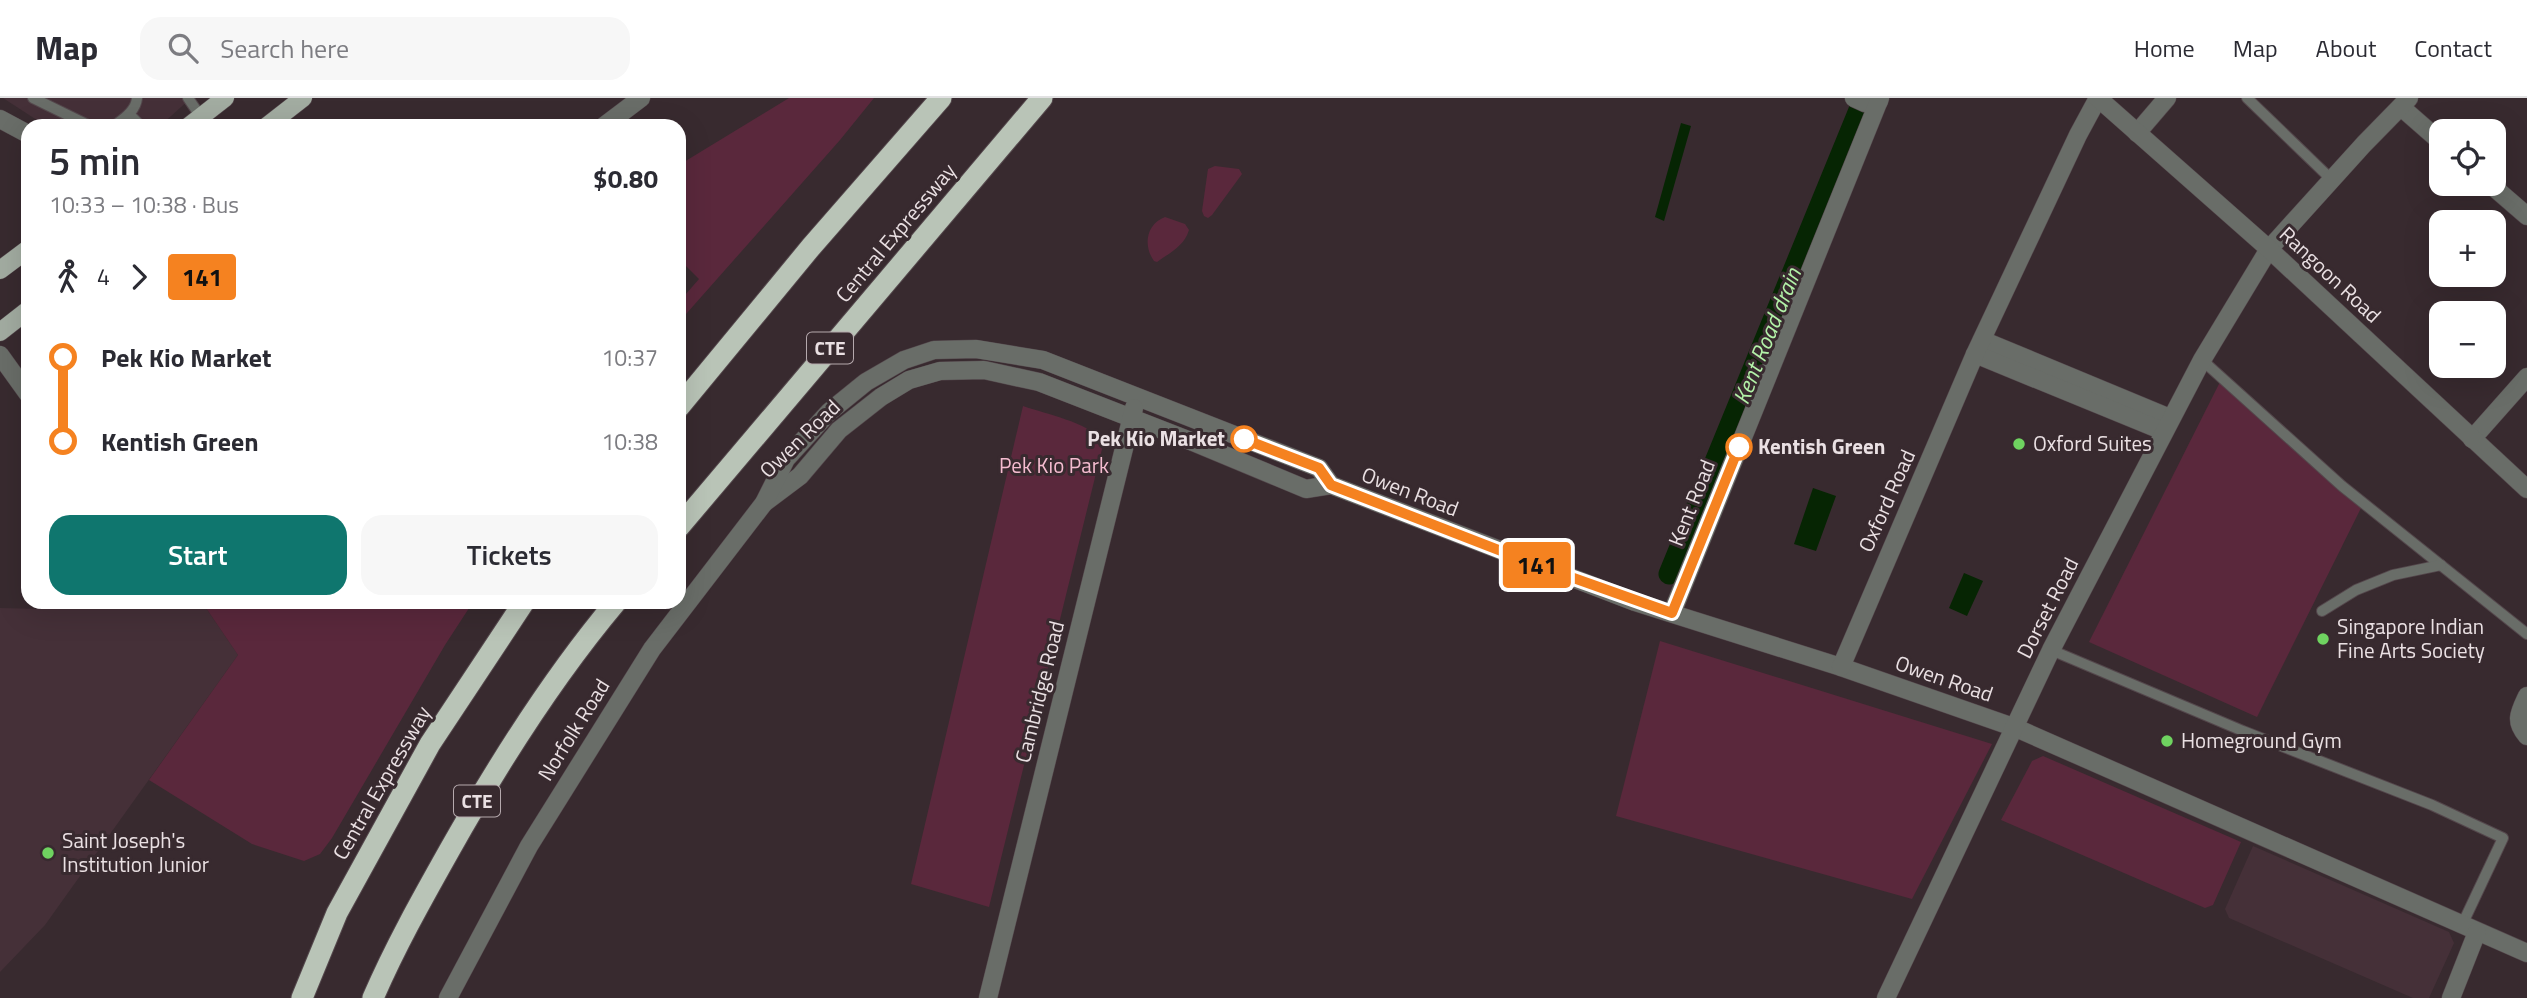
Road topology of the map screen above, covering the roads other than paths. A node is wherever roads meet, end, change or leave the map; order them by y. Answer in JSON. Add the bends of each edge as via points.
{"nodes":[{"id":1,"x":33,"y":98,"type":"edge"},
{"id":2,"x":136,"y":98,"type":"edge"},
{"id":3,"x":188,"y":98,"type":"edge"},
{"id":4,"x":225,"y":98,"type":"edge"},
{"id":5,"x":303,"y":98,"type":"edge"},
{"id":6,"x":641,"y":98,"type":"edge"},
{"id":7,"x":941,"y":98,"type":"edge"},
{"id":8,"x":1042,"y":98,"type":"edge"},
{"id":9,"x":2098,"y":98,"type":"edge"},
{"id":10,"x":2167,"y":98,"type":"edge"},
{"id":11,"x":2247,"y":98,"type":"edge"},
{"id":12,"x":1870,"y":100,"type":"edge"},
{"id":13,"x":2405,"y":102,"type":"edge"},
{"id":14,"x":129,"y":114,"type":"junction"},
{"id":15,"x":76,"y":119,"type":"edge"},
{"id":16,"x":123,"y":119,"type":"edge"},
{"id":17,"x":134,"y":119,"type":"edge"},
{"id":18,"x":194,"y":119,"type":"edge"},
{"id":19,"x":198,"y":119,"type":"edge"},
{"id":20,"x":276,"y":119,"type":"edge"},
{"id":21,"x":613,"y":119,"type":"edge"},
{"id":22,"x":0,"y":120,"type":"edge"},
{"id":23,"x":2429,"y":129,"type":"edge"},
{"id":24,"x":21,"y":130,"type":"edge"},
{"id":25,"x":2137,"y":133,"type":"junction"},
{"id":26,"x":2331,"y":178,"type":"junction"},
{"id":27,"x":2504,"y":196,"type":"edge"},
{"id":28,"x":2527,"y":216,"type":"edge"},
{"id":29,"x":2269,"y":249,"type":"junction"},
{"id":30,"x":21,"y":254,"type":"edge"},
{"id":31,"x":0,"y":270,"type":"edge"},
{"id":32,"x":21,"y":316,"type":"edge"},
{"id":33,"x":0,"y":332,"type":"edge"},
{"id":34,"x":1979,"y":347,"type":"junction"},
{"id":35,"x":0,"y":355,"type":"edge"},
{"id":36,"x":2202,"y":360,"type":"junction"},
{"id":37,"x":2527,"y":377,"type":"edge"},
{"id":38,"x":21,"y":384,"type":"edge"},
{"id":39,"x":1136,"y":397,"type":"junction"},
{"id":40,"x":686,"y":399,"type":"edge"},
{"id":41,"x":1131,"y":419,"type":"junction"},
{"id":42,"x":2167,"y":425,"type":"junction"},
{"id":43,"x":2472,"y":439,"type":"junction"},
{"id":44,"x":1331,"y":485,"type":"junction"},
{"id":45,"x":2527,"y":489,"type":"edge"},
{"id":46,"x":764,"y":503,"type":"junction"},
{"id":47,"x":686,"y":519,"type":"edge"},
{"id":48,"x":2441,"y":565,"type":"junction"},
{"id":49,"x":686,"y":605,"type":"edge"},
{"id":50,"x":519,"y":609,"type":"edge"},
{"id":51,"x":611,"y":609,"type":"edge"},
{"id":52,"x":683,"y":609,"type":"edge"},
{"id":53,"x":2322,"y":611,"type":"dead end"},
{"id":54,"x":1672,"y":613,"type":"junction"},
{"id":55,"x":2527,"y":634,"type":"edge"},
{"id":56,"x":2051,"y":650,"type":"junction"},
{"id":57,"x":1841,"y":667,"type":"junction"},
{"id":58,"x":2527,"y":696,"type":"edge"},
{"id":59,"x":2016,"y":728,"type":"junction"},
{"id":60,"x":2527,"y":736,"type":"edge"},
{"id":61,"x":2469,"y":928,"type":"junction"},
{"id":62,"x":2527,"y":953,"type":"edge"},
{"id":63,"x":302,"y":998,"type":"edge"},
{"id":64,"x":373,"y":998,"type":"edge"},
{"id":65,"x":448,"y":998,"type":"edge"},
{"id":66,"x":988,"y":998,"type":"edge"},
{"id":67,"x":1886,"y":998,"type":"edge"},
{"id":68,"x":2451,"y":998,"type":"edge"}],
"edges":[{"from":1,"to":15,"type":"lane"},
{"from":2,"to":14,"type":"lane"},
{"from":3,"to":18,"type":"lane"},
{"from":4,"to":19,"type":"main road"},
{"from":5,"to":20,"type":"main road"},
{"from":6,"to":21,"type":"street"},
{"from":7,"to":40,"type":"highway"},
{"from":8,"to":47,"type":"highway","name":"Central Expressway","number":"CTE"},
{"from":9,"to":25,"type":"street","name":"Rangoon Road"},
{"from":9,"to":34,"type":"street","name":"Oxford Road"},
{"from":10,"to":25,"type":"street"},
{"from":11,"to":26,"type":"lane"},
{"from":12,"to":54,"type":"street","name":"Kent Road"},
{"from":13,"to":23,"type":"street"},
{"from":13,"to":26,"type":"street","name":"Dorset Road"},
{"from":14,"to":16,"type":"lane"},
{"from":14,"to":17,"type":"lane"},
{"from":22,"to":24,"type":"street"},
{"from":25,"to":29,"type":"street","name":"Rangoon Road"},
{"from":26,"to":29,"type":"street","name":"Dorset Road"},
{"from":27,"to":28,"type":"street"},
{"from":29,"to":36,"type":"street","name":"Dorset Road"},
{"from":29,"to":43,"type":"street","name":"Rangoon Road"},
{"from":30,"to":31,"type":"main road"},
{"from":32,"to":33,"type":"main road"},
{"from":34,"to":42,"type":"street"},
{"from":34,"to":57,"type":"street","name":"Oxford Road"},
{"from":35,"to":38,"type":"street"},
{"from":36,"to":42,"type":"street","name":"Dorset Road"},
{"from":36,"to":48,"type":"lane","via":[[2342,486]]},
{"from":37,"to":43,"type":"street"},
{"from":39,"to":41,"type":"street","name":"Cambridge Road"},
{"from":39,"to":44,"type":"street","name":"Owen Road","via":[[1319,468]]},
{"from":39,"to":46,"type":"street","name":"Owen Road","via":[[1043,360],[976,349],[934,350],[904,360],[866,382],[829,412],[786,459]]},
{"from":41,"to":44,"type":"street","name":"Owen Road","via":[[1306,489]]},
{"from":41,"to":46,"type":"street","name":"Owen Road","via":[[1039,382],[984,370],[940,371],[909,380],[881,397],[839,430],[800,477]]},
{"from":41,"to":66,"type":"street","name":"Cambridge Road"},
{"from":42,"to":56,"type":"street","name":"Dorset Road"},
{"from":43,"to":45,"type":"street","name":"Rangoon Road"},
{"from":44,"to":54,"type":"street","name":"Owen Road"},
{"from":46,"to":49,"type":"street","name":"Norfolk Road"},
{"from":48,"to":53,"type":"lane","via":[[2393,575]]},
{"from":48,"to":55,"type":"lane"},
{"from":50,"to":63,"type":"highway","name":"Central Expressway","via":[[430,744],[337,913]]},
{"from":51,"to":64,"type":"highway","number":"CTE","via":[[555,681],[486,784],[397,944]]},
{"from":52,"to":65,"type":"street","name":"Norfolk Road","via":[[652,649],[529,846]]},
{"from":54,"to":57,"type":"street","name":"Owen Road"},
{"from":56,"to":59,"type":"street","name":"Dorset Road"},
{"from":56,"to":61,"type":"lane","via":[[2438,807],[2503,838]]},
{"from":57,"to":59,"type":"street","name":"Owen Road"},
{"from":58,"to":60,"type":"street","via":[[2517,717]]},
{"from":59,"to":61,"type":"street","name":"Owen Road"},
{"from":59,"to":67,"type":"street","name":"Dorset Road"},
{"from":61,"to":62,"type":"street","name":"Owen Road"},
{"from":61,"to":68,"type":"street"}]}
